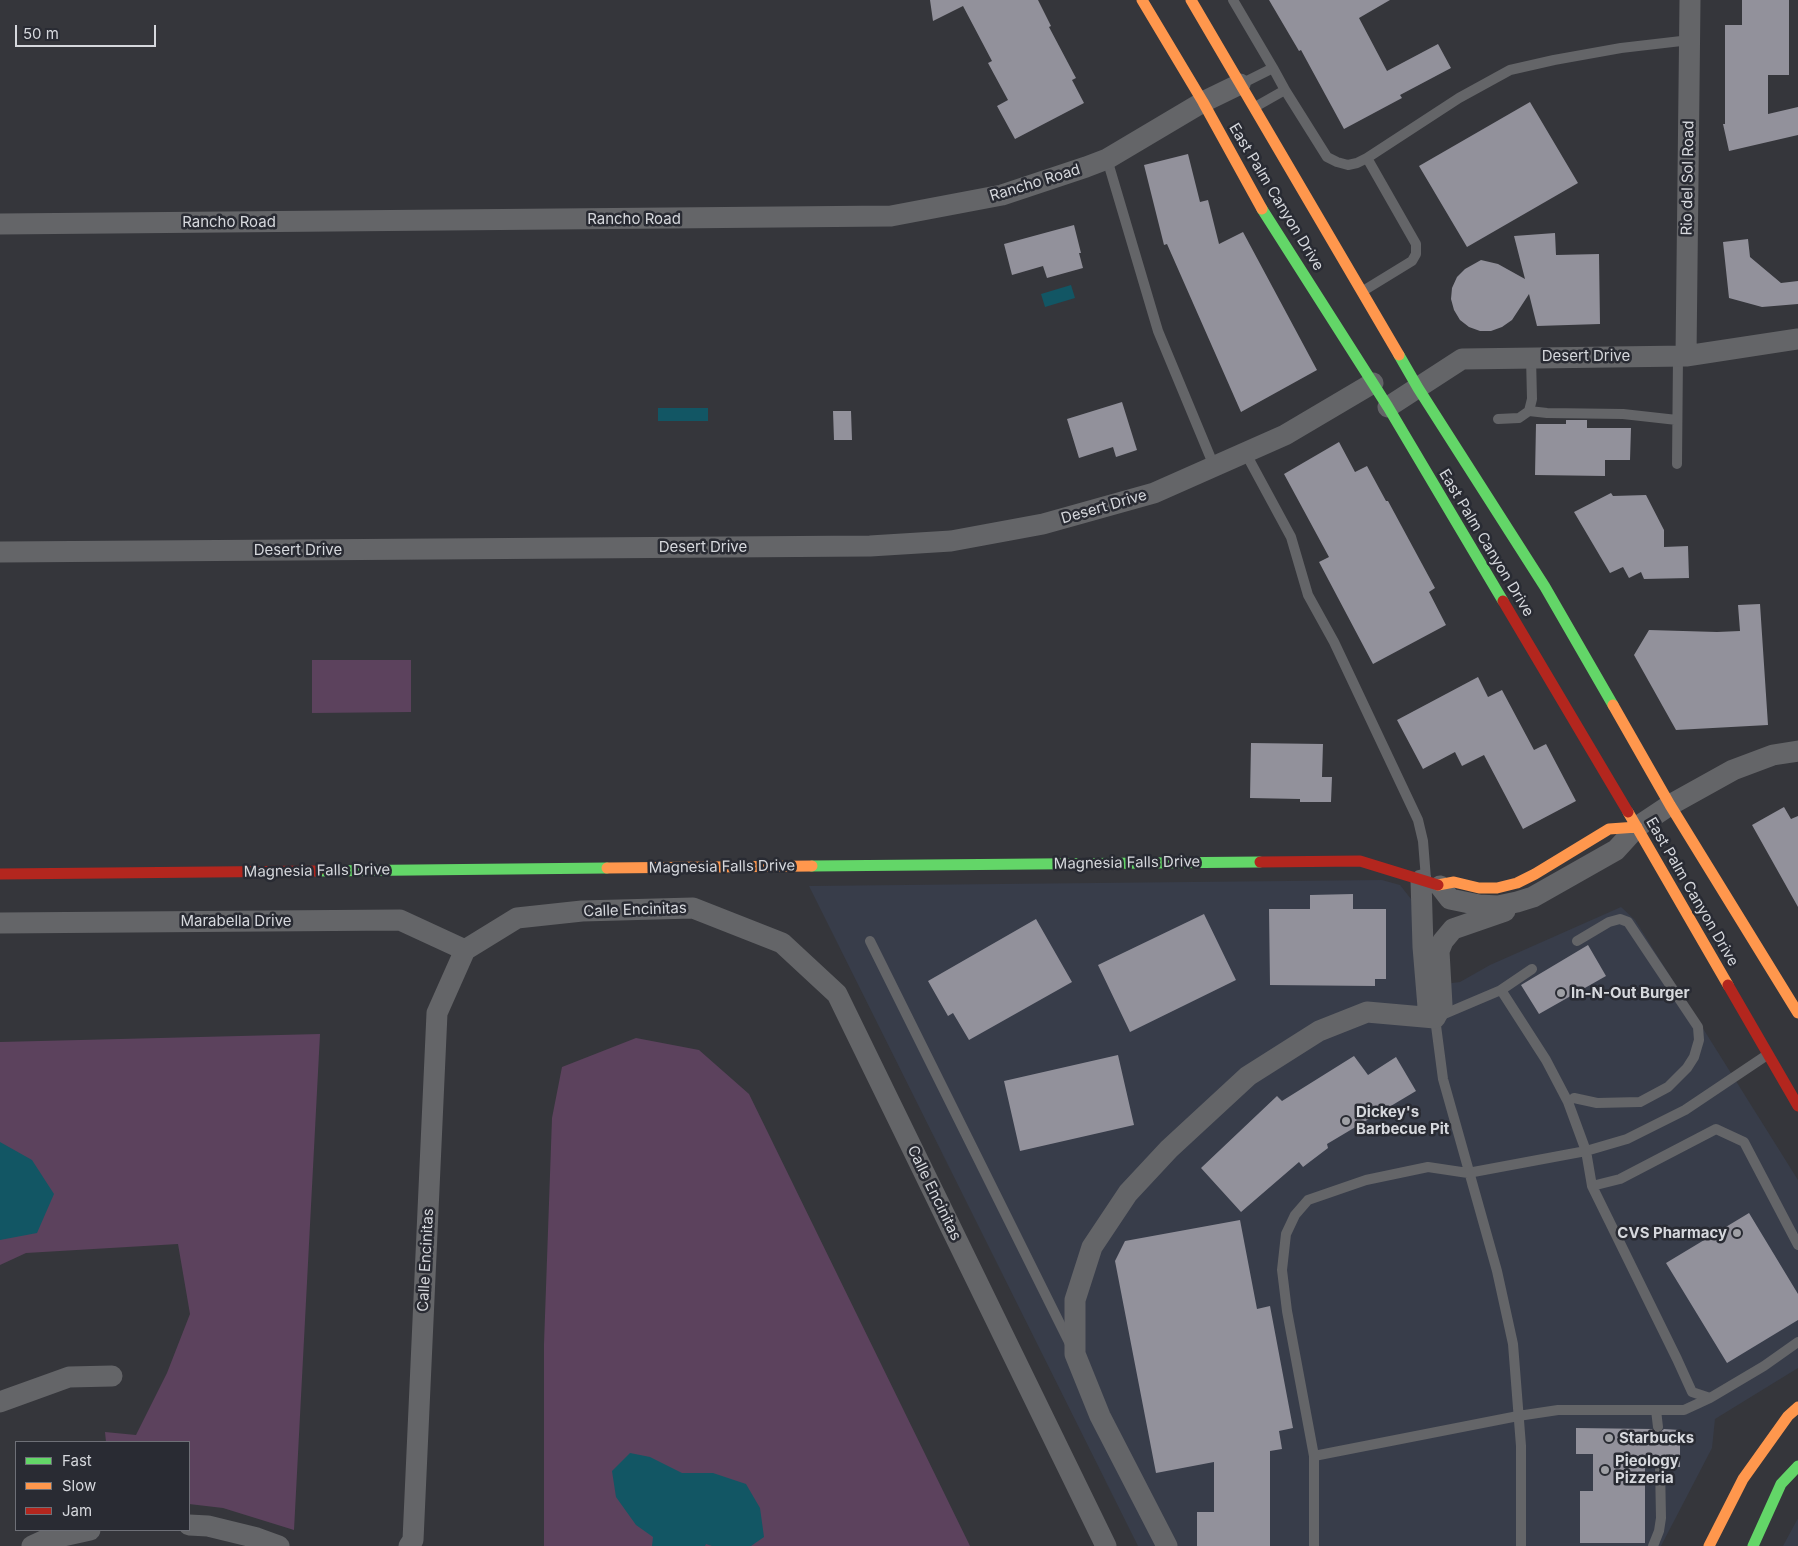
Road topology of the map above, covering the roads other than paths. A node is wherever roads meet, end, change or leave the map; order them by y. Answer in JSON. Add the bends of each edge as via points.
{"nodes":[{"id":1,"x":1142,"y":0,"type":"edge"},
{"id":2,"x":1191,"y":0,"type":"edge"},
{"id":3,"x":1233,"y":0,"type":"edge"},
{"id":4,"x":1690,"y":0,"type":"edge"},
{"id":5,"x":1690,"y":40,"type":"junction"},
{"id":6,"x":1273,"y":68,"type":"junction"},
{"id":7,"x":1240,"y":84,"type":"junction"},
{"id":8,"x":1285,"y":90,"type":"junction"},
{"id":9,"x":1203,"y":102,"type":"junction"},
{"id":10,"x":1253,"y":108,"type":"junction"},
{"id":11,"x":1367,"y":158,"type":"junction"},
{"id":12,"x":1107,"y":159,"type":"junction"},
{"id":13,"x":0,"y":224,"type":"edge"},
{"id":14,"x":1361,"y":292,"type":"junction"},
{"id":15,"x":1798,"y":340,"type":"edge"},
{"id":16,"x":1682,"y":356,"type":"junction"},
{"id":17,"x":1531,"y":357,"type":"junction"},
{"id":18,"x":1373,"y":383,"type":"junction"},
{"id":19,"x":1418,"y":388,"type":"junction"},
{"id":20,"x":1388,"y":407,"type":"junction"},
{"id":21,"x":1530,"y":411,"type":"junction"},
{"id":22,"x":1498,"y":418,"type":"dead end"},
{"id":23,"x":1678,"y":420,"type":"junction"},
{"id":24,"x":1245,"y":452,"type":"junction"},
{"id":25,"x":1677,"y":464,"type":"dead end"},
{"id":26,"x":1214,"y":466,"type":"junction"},
{"id":27,"x":0,"y":552,"type":"edge"},
{"id":28,"x":1798,"y":752,"type":"edge"},
{"id":29,"x":1670,"y":805,"type":"junction"},
{"id":30,"x":1637,"y":827,"type":"junction"},
{"id":31,"x":0,"y":874,"type":"edge"},
{"id":32,"x":1429,"y":882,"type":"junction"},
{"id":33,"x":1521,"y":901,"type":"junction"},
{"id":34,"x":0,"y":923,"type":"edge"},
{"id":35,"x":870,"y":941,"type":"dead end"},
{"id":36,"x":1577,"y":941,"type":"dead end"},
{"id":37,"x":465,"y":950,"type":"junction"},
{"id":38,"x":1532,"y":969,"type":"dead end"},
{"id":39,"x":1501,"y":990,"type":"junction"},
{"id":40,"x":1798,"y":1013,"type":"edge"},
{"id":41,"x":1436,"y":1018,"type":"junction"},
{"id":42,"x":1768,"y":1054,"type":"junction"},
{"id":43,"x":1574,"y":1098,"type":"dead end"},
{"id":44,"x":1798,"y":1106,"type":"edge"},
{"id":45,"x":1586,"y":1151,"type":"junction"},
{"id":46,"x":1468,"y":1173,"type":"junction"},
{"id":47,"x":1592,"y":1186,"type":"junction"},
{"id":48,"x":1798,"y":1245,"type":"edge"},
{"id":49,"x":1798,"y":1342,"type":"edge"},
{"id":50,"x":1075,"y":1354,"type":"junction"},
{"id":51,"x":112,"y":1376,"type":"dead end"},
{"id":52,"x":1710,"y":1398,"type":"junction"},
{"id":53,"x":0,"y":1402,"type":"edge"},
{"id":54,"x":1798,"y":1408,"type":"edge"},
{"id":55,"x":1656,"y":1410,"type":"junction"},
{"id":56,"x":1518,"y":1416,"type":"junction"},
{"id":57,"x":1658,"y":1427,"type":"dead end"},
{"id":58,"x":1314,"y":1456,"type":"junction"},
{"id":59,"x":1660,"y":1465,"type":"dead end"},
{"id":60,"x":1798,"y":1466,"type":"edge"},
{"id":61,"x":190,"y":1525,"type":"edge"},
{"id":62,"x":86,"y":1531,"type":"edge"},
{"id":63,"x":32,"y":1546,"type":"edge"},
{"id":64,"x":280,"y":1546,"type":"edge"},
{"id":65,"x":410,"y":1546,"type":"edge"},
{"id":66,"x":1106,"y":1546,"type":"edge"},
{"id":67,"x":1166,"y":1546,"type":"edge"},
{"id":68,"x":1314,"y":1546,"type":"edge"},
{"id":69,"x":1521,"y":1546,"type":"edge"},
{"id":70,"x":1653,"y":1546,"type":"edge"},
{"id":71,"x":1709,"y":1546,"type":"edge"},
{"id":72,"x":1753,"y":1546,"type":"edge"}],
"edges":[{"from":1,"to":9,"type":"main road","name":"East Palm Canyon Drive"},
{"from":2,"to":7,"type":"main road","name":"East Palm Canyon Drive"},
{"from":3,"to":6,"type":"lane"},
{"from":4,"to":5,"type":"street","name":"Rio del Sol Road"},
{"from":5,"to":11,"type":"lane","via":[[1621,48],[1510,70],[1459,98]]},
{"from":5,"to":16,"type":"street","name":"Rio del Sol Road"},
{"from":6,"to":7,"type":"lane"},
{"from":6,"to":8,"type":"lane"},
{"from":7,"to":9,"type":"street","name":"Rancho Road"},
{"from":7,"to":10,"type":"main road","name":"East Palm Canyon Drive"},
{"from":8,"to":10,"type":"lane"},
{"from":8,"to":11,"type":"lane","via":[[1327,157],[1348,165]]},
{"from":9,"to":12,"type":"street","name":"Rancho Road"},
{"from":9,"to":18,"type":"main road","name":"East Palm Canyon Drive","via":[[1263,210]]},
{"from":10,"to":14,"type":"main road","name":"East Palm Canyon Drive"},
{"from":11,"to":14,"type":"lane","via":[[1416,244],[1416,254],[1412,261]]},
{"from":12,"to":13,"type":"street","name":"Rancho Road","via":[[1071,174],[1002,195],[891,216]]},
{"from":12,"to":26,"type":"lane","via":[[1158,331]]},
{"from":14,"to":19,"type":"main road","name":"East Palm Canyon Drive"},
{"from":15,"to":16,"type":"street","name":"Desert Drive"},
{"from":16,"to":17,"type":"street","name":"Desert Drive"},
{"from":16,"to":23,"type":"lane"},
{"from":17,"to":19,"type":"street","name":"Desert Drive","via":[[1462,358]]},
{"from":17,"to":21,"type":"lane"},
{"from":18,"to":20,"type":"main road","name":"East Palm Canyon Drive"},
{"from":18,"to":24,"type":"street","name":"Desert Drive","via":[[1285,434]]},
{"from":19,"to":20,"type":"street","name":"Desert Drive"},
{"from":19,"to":29,"type":"main road","name":"East Palm Canyon Drive","via":[[1545,587]]},
{"from":20,"to":30,"type":"main road","name":"East Palm Canyon Drive"},
{"from":21,"to":22,"type":"lane","via":[[1519,418]]},
{"from":21,"to":23,"type":"lane","via":[[1623,414]]},
{"from":23,"to":25,"type":"lane"},
{"from":24,"to":26,"type":"street","name":"Desert Drive"},
{"from":24,"to":32,"type":"lane","via":[[1290,537],[1308,595],[1334,642],[1418,820]]},
{"from":26,"to":27,"type":"street","name":"Desert Drive","via":[[1154,493],[1043,524],[951,541],[860,546]]},
{"from":28,"to":29,"type":"street","name":"Magnesia Falls Drive","via":[[1773,755],[1733,770]]},
{"from":29,"to":30,"type":"street","name":"Magnesia Falls Drive"},
{"from":29,"to":40,"type":"main road","name":"East Palm Canyon Drive"},
{"from":30,"to":32,"type":"main road","name":"Magnesia Falls Drive","via":[[1609,829],[1517,883],[1478,888],[1454,882]]},
{"from":30,"to":33,"type":"street","name":"Magnesia Falls Drive","via":[[1616,850]]},
{"from":30,"to":42,"type":"main road","name":"East Palm Canyon Drive"},
{"from":31,"to":32,"type":"main road","name":"Magnesia Falls Drive","via":[[1360,861]]},
{"from":32,"to":33,"type":"street","name":"Magnesia Falls Drive","via":[[1450,899],[1479,905],[1498,906]]},
{"from":32,"to":41,"type":"street","via":[[1423,947],[1428,1007]]},
{"from":33,"to":41,"type":"street","via":[[1501,913],[1453,929],[1442,941],[1439,951],[1442,1006]]},
{"from":34,"to":37,"type":"street","name":"Marabella Drive","via":[[400,920]]},
{"from":35,"to":50,"type":"lane"},
{"from":36,"to":43,"type":"lane","via":[[1609,922],[1620,919],[1628,922],[1698,1027],[1699,1040],[1687,1068],[1668,1087],[1640,1102],[1597,1103]]},
{"from":37,"to":65,"type":"street","name":"Calle Encinitas","via":[[437,1013],[413,1540]]},
{"from":37,"to":66,"type":"street","name":"Calle Encinitas","via":[[517,918],[582,911],[693,908],[782,943],[837,994]]},
{"from":38,"to":39,"type":"lane"},
{"from":39,"to":41,"type":"lane"},
{"from":39,"to":45,"type":"lane","via":[[1568,1102]]},
{"from":41,"to":46,"type":"lane","via":[[1442,1079]]},
{"from":41,"to":50,"type":"street","via":[[1367,1012],[1319,1031],[1248,1076],[1169,1149],[1128,1193],[1092,1247],[1075,1300]]},
{"from":42,"to":44,"type":"main road","name":"East Palm Canyon Drive"},
{"from":42,"to":45,"type":"lane","via":[[1685,1110],[1627,1139]]},
{"from":45,"to":46,"type":"lane"},
{"from":45,"to":47,"type":"lane"},
{"from":46,"to":56,"type":"lane","via":[[1497,1271],[1513,1344]]},
{"from":46,"to":58,"type":"lane","via":[[1428,1167],[1366,1180],[1308,1200],[1295,1215],[1286,1234],[1282,1270]]},
{"from":47,"to":48,"type":"lane","via":[[1620,1179],[1716,1129],[1744,1142]]},
{"from":47,"to":52,"type":"lane","via":[[1692,1392]]},
{"from":49,"to":52,"type":"lane"},
{"from":50,"to":67,"type":"street","via":[[1100,1416]]},
{"from":51,"to":53,"type":"street","via":[[69,1377]]},
{"from":52,"to":55,"type":"lane","via":[[1684,1410]]},
{"from":54,"to":71,"type":"main road","via":[[1788,1416],[1743,1479]]},
{"from":55,"to":56,"type":"lane","via":[[1558,1410]]},
{"from":55,"to":57,"type":"lane"},
{"from":56,"to":58,"type":"lane"},
{"from":56,"to":69,"type":"lane"},
{"from":58,"to":68,"type":"lane"},
{"from":59,"to":70,"type":"lane","via":[[1661,1518]]},
{"from":60,"to":72,"type":"main road","via":[[1781,1484]]},
{"from":61,"to":64,"type":"street","via":[[208,1526]]},
{"from":62,"to":63,"type":"street"}]}
